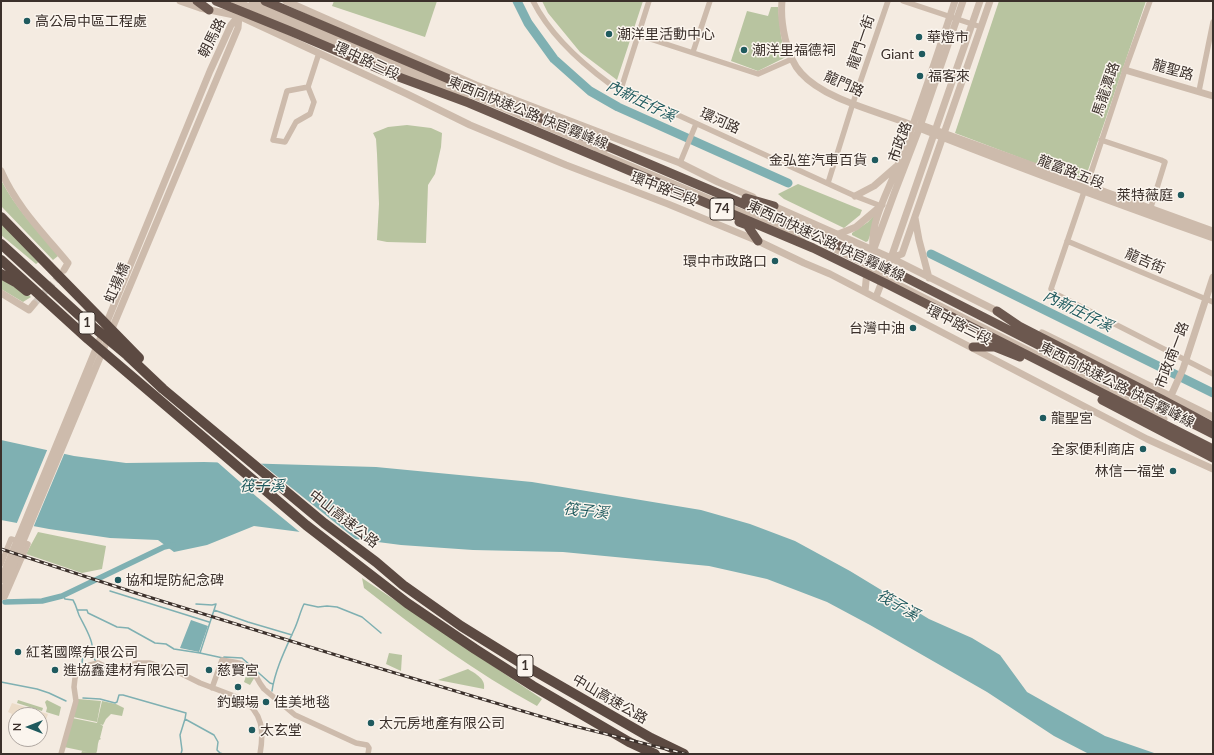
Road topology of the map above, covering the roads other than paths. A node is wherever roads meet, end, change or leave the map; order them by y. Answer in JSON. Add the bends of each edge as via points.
{"nodes":[{"id":1,"x":180,"y":1,"type":"edge"},
{"id":2,"x":197,"y":1,"type":"edge"},
{"id":3,"x":216,"y":1,"type":"edge"},
{"id":4,"x":234,"y":1,"type":"edge"},
{"id":5,"x":265,"y":1,"type":"edge"},
{"id":6,"x":286,"y":1,"type":"edge"},
{"id":7,"x":533,"y":1,"type":"edge"},
{"id":8,"x":649,"y":1,"type":"edge"},
{"id":9,"x":710,"y":1,"type":"edge"},
{"id":10,"x":782,"y":1,"type":"edge"},
{"id":11,"x":888,"y":1,"type":"edge"},
{"id":12,"x":903,"y":1,"type":"edge"},
{"id":13,"x":955,"y":1,"type":"edge"},
{"id":14,"x":963,"y":1,"type":"edge"},
{"id":15,"x":980,"y":1,"type":"edge"},
{"id":16,"x":990,"y":1,"type":"edge"},
{"id":17,"x":1150,"y":1,"type":"edge"},
{"id":18,"x":249,"y":2,"type":"edge"},
{"id":19,"x":209,"y":10,"type":"junction"},
{"id":20,"x":239,"y":16,"type":"junction"},
{"id":21,"x":953,"y":18,"type":"junction"},
{"id":22,"x":1213,"y":22,"type":"edge"},
{"id":23,"x":972,"y":24,"type":"junction"},
{"id":24,"x":981,"y":27,"type":"junction"},
{"id":25,"x":638,"y":35,"type":"junction"},
{"id":26,"x":693,"y":52,"type":"junction"},
{"id":27,"x":319,"y":53,"type":"junction"},
{"id":28,"x":792,"y":59,"type":"junction"},
{"id":29,"x":1125,"y":70,"type":"junction"},
{"id":30,"x":210,"y":71,"type":"joint"},
{"id":31,"x":218,"y":74,"type":"joint"},
{"id":32,"x":308,"y":88,"type":"junction"},
{"id":33,"x":621,"y":89,"type":"junction"},
{"id":34,"x":1199,"y":91,"type":"junction"},
{"id":35,"x":477,"y":92,"type":"junction"},
{"id":36,"x":1213,"y":96,"type":"edge"},
{"id":37,"x":469,"y":103,"type":"junction"},
{"id":38,"x":853,"y":103,"type":"junction"},
{"id":39,"x":696,"y":124,"type":"junction"},
{"id":40,"x":914,"y":125,"type":"junction"},
{"id":41,"x":934,"y":132,"type":"junction"},
{"id":42,"x":599,"y":133,"type":"junction"},
{"id":43,"x":943,"y":135,"type":"junction"},
{"id":44,"x":1101,"y":140,"type":"junction"},
{"id":45,"x":593,"y":146,"type":"junction"},
{"id":46,"x":680,"y":163,"type":"junction"},
{"id":47,"x":898,"y":165,"type":"junction"},
{"id":48,"x":1,"y":171,"type":"edge"},
{"id":49,"x":828,"y":183,"type":"junction"},
{"id":50,"x":1086,"y":188,"type":"junction"},
{"id":51,"x":894,"y":194,"type":"junction"},
{"id":52,"x":855,"y":196,"type":"junction"},
{"id":53,"x":774,"y":206,"type":"junction"},
{"id":54,"x":881,"y":206,"type":"junction"},
{"id":55,"x":1150,"y":208,"type":"junction"},
{"id":56,"x":1,"y":212,"type":"edge"},
{"id":57,"x":915,"y":215,"type":"junction"},
{"id":58,"x":1,"y":217,"type":"edge"},
{"id":59,"x":12,"y":228,"type":"junction"},
{"id":60,"x":1213,"y":231,"type":"edge"},
{"id":61,"x":836,"y":235,"type":"junction"},
{"id":62,"x":1213,"y":238,"type":"edge"},
{"id":63,"x":758,"y":241,"type":"junction"},
{"id":64,"x":1067,"y":242,"type":"junction"},
{"id":65,"x":1,"y":244,"type":"edge"},
{"id":66,"x":873,"y":251,"type":"junction"},
{"id":67,"x":891,"y":258,"type":"junction"},
{"id":68,"x":1,"y":260,"type":"edge"},
{"id":69,"x":868,"y":268,"type":"junction"},
{"id":70,"x":64,"y":270,"type":"dead end"},
{"id":71,"x":1,"y":274,"type":"edge"},
{"id":72,"x":884,"y":275,"type":"junction"},
{"id":73,"x":1213,"y":277,"type":"edge"},
{"id":74,"x":929,"y":278,"type":"junction"},
{"id":75,"x":865,"y":292,"type":"junction"},
{"id":76,"x":1,"y":293,"type":"edge"},
{"id":77,"x":876,"y":297,"type":"junction"},
{"id":78,"x":1209,"y":301,"type":"edge"},
{"id":79,"x":34,"y":304,"type":"dead end"},
{"id":80,"x":997,"y":311,"type":"junction"},
{"id":81,"x":88,"y":339,"type":"junction"},
{"id":82,"x":973,"y":347,"type":"junction"},
{"id":83,"x":1185,"y":361,"type":"junction"},
{"id":84,"x":1213,"y":374,"type":"edge"},
{"id":85,"x":1172,"y":392,"type":"junction"},
{"id":86,"x":176,"y":399,"type":"junction"},
{"id":87,"x":1162,"y":415,"type":"junction"},
{"id":88,"x":1213,"y":416,"type":"edge"},
{"id":89,"x":1213,"y":427,"type":"edge"},
{"id":90,"x":1213,"y":434,"type":"edge"},
{"id":91,"x":1148,"y":439,"type":"junction"},
{"id":92,"x":1213,"y":439,"type":"edge"},
{"id":93,"x":1213,"y":444,"type":"edge"},
{"id":94,"x":1213,"y":450,"type":"edge"},
{"id":95,"x":1213,"y":458,"type":"edge"},
{"id":96,"x":1213,"y":469,"type":"edge"},
{"id":97,"x":18,"y":545,"type":"junction"},
{"id":98,"x":1,"y":564,"type":"edge"},
{"id":99,"x":1,"y":580,"type":"edge"},
{"id":100,"x":1,"y":597,"type":"edge"},
{"id":101,"x":212,"y":688,"type":"junction"},
{"id":102,"x":61,"y":754,"type":"edge"},
{"id":103,"x":260,"y":754,"type":"edge"},
{"id":104,"x":368,"y":754,"type":"edge"},
{"id":105,"x":655,"y":754,"type":"edge"},
{"id":106,"x":684,"y":754,"type":"edge"}],
"edges":[{"from":1,"to":19,"type":"street","name":"環中路三段"},
{"from":2,"to":19,"type":"highway"},
{"from":3,"to":37,"type":"highway","name":"東西向快速公路 快官霧峰線","number":"74","via":[[396,76]]},
{"from":4,"to":18,"type":"street","name":"環中路三段"},
{"from":5,"to":35,"type":"highway","name":"東西向快速公路 快官霧峰線","number":"74"},
{"from":6,"to":42,"type":"street","name":"環中路三段","via":[[476,85]]},
{"from":7,"to":33,"type":"street","name":"環河路","via":[[545,21],[566,46],[595,73]]},
{"from":8,"to":25,"type":"street"},
{"from":9,"to":26,"type":"street"},
{"from":10,"to":28,"type":"street","name":"龍門路","via":[[785,34]]},
{"from":11,"to":38,"type":"street","name":"龍門一街"},
{"from":12,"to":21,"type":"street"},
{"from":13,"to":21,"type":"street","name":"市政路"},
{"from":14,"to":21,"type":"street","name":"市政路"},
{"from":15,"to":23,"type":"street","name":"市政路"},
{"from":16,"to":24,"type":"street","name":"市政路"},
{"from":17,"to":29,"type":"street","name":"馬龍潭路"},
{"from":18,"to":20,"type":"street","name":"朝馬路"},
{"from":18,"to":45,"type":"street","name":"環中路三段"},
{"from":18,"to":69,"type":"street","name":"環中路三段"},
{"from":19,"to":20,"type":"street","name":"環中路三段"},
{"from":20,"to":27,"type":"street","name":"環中路三段"},
{"from":20,"to":30,"type":"street","name":"朝馬路","via":[[231,25]]},
{"from":20,"to":31,"type":"street","name":"朝馬路","via":[[238,28]]},
{"from":21,"to":23,"type":"street"},
{"from":21,"to":40,"type":"street","name":"市政路"},
{"from":22,"to":34,"type":"street"},
{"from":23,"to":24,"type":"street"},
{"from":23,"to":41,"type":"street","name":"市政路"},
{"from":24,"to":43,"type":"street","name":"市政路"},
{"from":25,"to":26,"type":"street"},
{"from":25,"to":33,"type":"street"},
{"from":26,"to":28,"type":"street","via":[[758,74]]},
{"from":27,"to":32,"type":"street"},
{"from":27,"to":63,"type":"street","name":"環中路三段","via":[[470,125]]},
{"from":28,"to":38,"type":"street","name":"龍門路","via":[[800,72],[814,85]]},
{"from":29,"to":34,"type":"street","name":"龍聖路"},
{"from":29,"to":44,"type":"street","name":"馬龍潭路"},
{"from":30,"to":97,"type":"street","name":"虹揚橋"},
{"from":31,"to":97,"type":"street","name":"虹揚橋"},
{"from":32,"to":32,"type":"street","via":[[314,102],[310,114],[296,122],[285,142],[273,140],[287,91]]},
{"from":33,"to":39,"type":"street","name":"環河路"},
{"from":34,"to":36,"type":"street","name":"龍聖路"},
{"from":35,"to":53,"type":"highway","via":[[487,92],[754,202]]},
{"from":35,"to":90,"type":"highway","name":"東西向快速公路 快官霧峰線","number":"74","via":[[819,236]]},
{"from":37,"to":63,"type":"highway","via":[[563,149],[747,225]]},
{"from":37,"to":94,"type":"highway","name":"東西向快速公路 快官霧峰線","number":"74","via":[[813,248]]},
{"from":38,"to":40,"type":"street","name":"龍門路"},
{"from":38,"to":49,"type":"street","name":"龍門一街"},
{"from":39,"to":46,"type":"street"},
{"from":39,"to":49,"type":"street","name":"環河路"},
{"from":40,"to":41,"type":"street","name":"龍門路"},
{"from":40,"to":47,"type":"street","name":"市政路"},
{"from":40,"to":51,"type":"street","name":"市政路"},
{"from":41,"to":43,"type":"street","name":"龍門路"},
{"from":41,"to":67,"type":"street","name":"市政路"},
{"from":42,"to":45,"type":"street"},
{"from":42,"to":46,"type":"street","name":"環中路三段"},
{"from":43,"to":50,"type":"street","name":"龍富路五段"},
{"from":43,"to":57,"type":"street","name":"市政路"},
{"from":44,"to":50,"type":"street","name":"馬龍潭路"},
{"from":44,"to":55,"type":"street","via":[[1165,162]]},
{"from":45,"to":69,"type":"street","name":"環中路三段","via":[[817,240]]},
{"from":46,"to":53,"type":"street","name":"環中路三段"},
{"from":47,"to":52,"type":"street","via":[[874,186]]},
{"from":47,"to":54,"type":"street","name":"市政路"},
{"from":48,"to":70,"type":"street","via":[[23,208],[68,263]]},
{"from":49,"to":52,"type":"street","name":"環河路"},
{"from":50,"to":55,"type":"street","name":"龍富路五段"},
{"from":50,"to":62,"type":"street","name":"龍富路五段"},
{"from":50,"to":64,"type":"street","name":"馬龍潭路"},
{"from":51,"to":54,"type":"street"},
{"from":51,"to":66,"type":"street","name":"市政路"},
{"from":52,"to":54,"type":"street","name":"環河路"},
{"from":53,"to":61,"type":"street","name":"環中路三段"},
{"from":54,"to":61,"type":"street","via":[[856,227]]},
{"from":54,"to":66,"type":"street","name":"市政路","via":[[872,239]]},
{"from":55,"to":60,"type":"street","name":"龍富路五段"},
{"from":56,"to":59,"type":"highway"},
{"from":57,"to":67,"type":"street","name":"市政路","via":[[902,254]]},
{"from":57,"to":74,"type":"street"},
{"from":58,"to":59,"type":"highway"},
{"from":59,"to":86,"type":"highway","via":[[126,343]]},
{"from":61,"to":66,"type":"street","name":"環中路三段"},
{"from":63,"to":75,"type":"street","name":"環中路三段"},
{"from":64,"to":78,"type":"street","name":"龍吉街"},
{"from":64,"to":83,"type":"street","name":"馬龍潭路","via":[[1051,289],[1054,293]]},
{"from":65,"to":86,"type":"highway","name":"中山高速公路","number":"1"},
{"from":66,"to":67,"type":"street","name":"環中路三段"},
{"from":66,"to":69,"type":"street","name":"市政路"},
{"from":67,"to":72,"type":"street","name":"市政路"},
{"from":67,"to":74,"type":"street","name":"環中路三段"},
{"from":68,"to":81,"type":"highway","name":"中山高速公路","number":"1"},
{"from":69,"to":72,"type":"street","name":"環中路三段"},
{"from":69,"to":75,"type":"street","name":"市政路"},
{"from":71,"to":81,"type":"highway","via":[[17,283]]},
{"from":72,"to":77,"type":"street","name":"市政路"},
{"from":72,"to":87,"type":"street","name":"環中路三段"},
{"from":73,"to":78,"type":"street","name":"市政南一路"},
{"from":74,"to":80,"type":"street","name":"環中路三段"},
{"from":75,"to":77,"type":"street","name":"環中路三段"},
{"from":76,"to":79,"type":"street","via":[[29,310]]},
{"from":77,"to":82,"type":"street","name":"環中路三段"},
{"from":78,"to":83,"type":"street","name":"市政南一路"},
{"from":80,"to":85,"type":"street","name":"環中路三段"},
{"from":80,"to":89,"type":"highway","via":[[1019,326]]},
{"from":81,"to":105,"type":"highway","name":"中山高速公路","number":"1","via":[[306,525],[407,603],[533,686],[629,742]]},
{"from":82,"to":91,"type":"street","name":"環中路三段"},
{"from":82,"to":95,"type":"highway","via":[[995,347],[1022,358]]},
{"from":83,"to":84,"type":"street"},
{"from":83,"to":85,"type":"street","name":"市政南一路"},
{"from":85,"to":87,"type":"street","name":"市政南一路"},
{"from":85,"to":88,"type":"street","name":"環中路三段"},
{"from":86,"to":106,"type":"highway","name":"中山高速公路","number":"1","via":[[324,523],[461,626],[651,738]]},
{"from":87,"to":91,"type":"street","name":"市政南一路"},
{"from":87,"to":92,"type":"street","name":"環中路三段"},
{"from":87,"to":93,"type":"street","name":"環中路三段"},
{"from":91,"to":96,"type":"street","name":"環中路三段"},
{"from":97,"to":99,"type":"street"},
{"from":97,"to":100,"type":"street"},
{"from":98,"to":100,"type":"street","via":[[11,539],[28,544],[5,597]]},
{"from":101,"to":102,"type":"street","via":[[150,663],[110,669],[98,663],[80,668],[75,678],[76,702]]},
{"from":101,"to":103,"type":"street","via":[[242,699],[253,709],[261,726]]},
{"from":101,"to":104,"type":"street","via":[[222,660],[239,662],[256,677],[264,689],[295,715],[356,743],[367,745]]}]}
